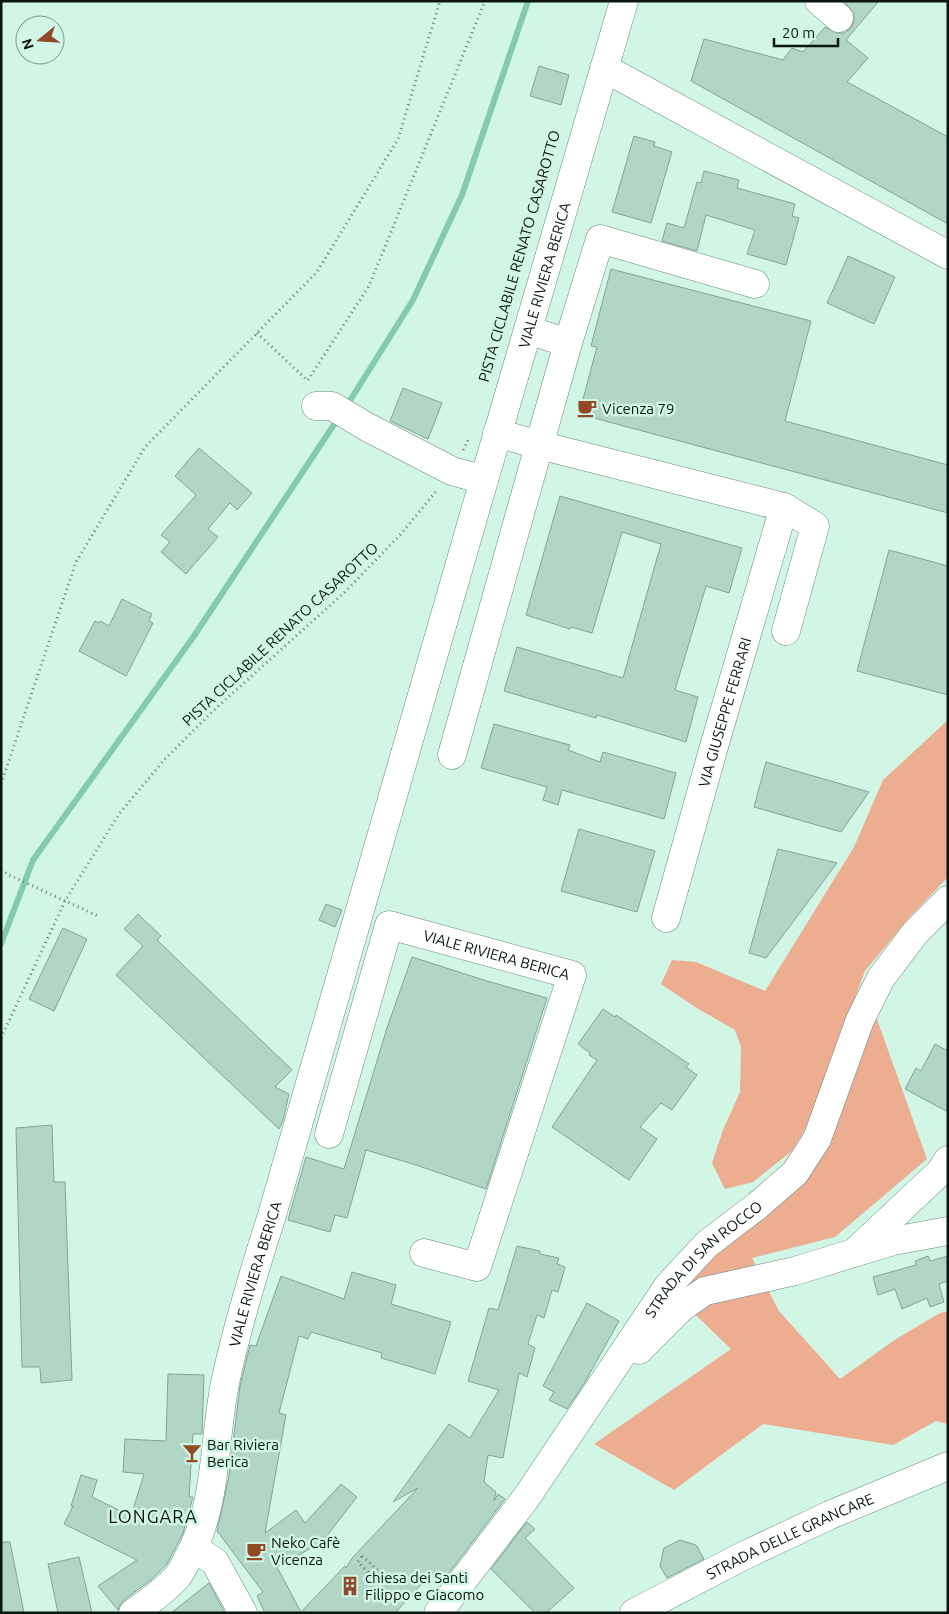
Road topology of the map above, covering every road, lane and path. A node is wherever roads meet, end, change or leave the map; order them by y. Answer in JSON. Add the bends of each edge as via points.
{"nodes":[{"id":1,"x":440,"y":1,"type":"edge"},
{"id":2,"x":485,"y":1,"type":"edge"},
{"id":3,"x":624,"y":1,"type":"edge"},
{"id":4,"x":604,"y":68,"type":"junction"},
{"id":5,"x":948,"y":255,"type":"edge"},
{"id":6,"x":755,"y":284,"type":"dead end"},
{"id":7,"x":528,"y":330,"type":"junction"},
{"id":8,"x":257,"y":333,"type":"junction"},
{"id":9,"x":568,"y":342,"type":"junction"},
{"id":10,"x":308,"y":380,"type":"junction"},
{"id":11,"x":324,"y":406,"type":"joint"},
{"id":12,"x":485,"y":433,"type":"junction"},
{"id":13,"x":538,"y":445,"type":"junction"},
{"id":14,"x":452,"y":471,"type":"junction"},
{"id":15,"x":484,"y":480,"type":"junction"},
{"id":16,"x":784,"y":507,"type":"junction"},
{"id":17,"x":786,"y":631,"type":"dead end"},
{"id":18,"x":452,"y":755,"type":"dead end"},
{"id":19,"x":1,"y":784,"type":"edge"},
{"id":20,"x":1,"y":870,"type":"edge"},
{"id":21,"x":948,"y":900,"type":"edge"},
{"id":22,"x":65,"y":901,"type":"junction"},
{"id":23,"x":359,"y":915,"type":"junction"},
{"id":24,"x":98,"y":916,"type":"dead end"},
{"id":25,"x":666,"y":918,"type":"dead end"},
{"id":26,"x":389,"y":925,"type":"junction"},
{"id":27,"x":1,"y":1038,"type":"edge"},
{"id":28,"x":330,"y":1134,"type":"dead end"},
{"id":29,"x":948,"y":1160,"type":"edge"},
{"id":30,"x":948,"y":1232,"type":"edge"},
{"id":31,"x":424,"y":1253,"type":"dead end"},
{"id":32,"x":853,"y":1253,"type":"junction"},
{"id":33,"x":603,"y":1384,"type":"junction"},
{"id":34,"x":948,"y":1466,"type":"edge"},
{"id":35,"x":194,"y":1548,"type":"junction"},
{"id":36,"x":376,"y":1580,"type":"joint"},
{"id":37,"x":133,"y":1613,"type":"edge"},
{"id":38,"x":243,"y":1613,"type":"edge"},
{"id":39,"x":438,"y":1613,"type":"edge"},
{"id":40,"x":634,"y":1613,"type":"edge"}],
"edges":[{"from":1,"to":8,"type":"path","via":[[398,139],[317,272]]},
{"from":2,"to":10,"type":"path","via":[[369,286]]},
{"from":3,"to":4,"type":"street","name":"VIALE RIVIERA BERICA"},
{"from":4,"to":5,"type":"street"},
{"from":4,"to":7,"type":"street","name":"VIALE RIVIERA BERICA"},
{"from":6,"to":9,"type":"street","via":[[600,239]]},
{"from":7,"to":9,"type":"street"},
{"from":7,"to":12,"type":"street","name":"VIALE RIVIERA BERICA"},
{"from":8,"to":10,"type":"path"},
{"from":8,"to":19,"type":"path","via":[[145,447],[76,562]]},
{"from":9,"to":13,"type":"street"},
{"from":10,"to":11,"type":"path"},
{"from":11,"to":14,"type":"street"},
{"from":12,"to":13,"type":"street"},
{"from":12,"to":14,"type":"path","name":"PISTA CICLABILE RENATO CASAROTTO"},
{"from":12,"to":15,"type":"street","name":"VIALE RIVIERA BERICA"},
{"from":13,"to":16,"type":"street"},
{"from":13,"to":18,"type":"street"},
{"from":14,"to":15,"type":"street"},
{"from":14,"to":22,"type":"path","name":"PISTA CICLABILE RENATO CASAROTTO","via":[[401,534],[345,592],[214,710],[165,759],[119,814]]},
{"from":15,"to":23,"type":"street","name":"VIALE RIVIERA BERICA"},
{"from":16,"to":17,"type":"street","via":[[815,526]]},
{"from":16,"to":25,"type":"street","name":"VIA GIUSEPPE FERRARI"},
{"from":20,"to":22,"type":"path"},
{"from":21,"to":33,"type":"street","name":"STRADA DI SAN ROCCO","via":[[915,933],[881,978],[860,1020],[817,1140],[795,1173],[707,1244],[668,1286]]},
{"from":22,"to":24,"type":"path"},
{"from":22,"to":27,"type":"path","name":"PISTA CICLABILE RENATO CASAROTTO"},
{"from":23,"to":26,"type":"street","name":"VIALE RIVIERA BERICA"},
{"from":23,"to":35,"type":"street","name":"VIALE RIVIERA BERICA","via":[[233,1344],[223,1392],[211,1488]]},
{"from":26,"to":28,"type":"street"},
{"from":26,"to":31,"type":"street","name":"VIALE RIVIERA BERICA","via":[[572,975],[477,1267]]},
{"from":29,"to":32,"type":"street","via":[[940,1172]]},
{"from":30,"to":32,"type":"street","via":[[893,1241]]},
{"from":32,"to":33,"type":"street","via":[[705,1291],[682,1307]]},
{"from":33,"to":39,"type":"street","name":"STRADA DI SAN ROCCO","via":[[526,1498]]},
{"from":34,"to":40,"type":"street","name":"STRADA DELLE GRANCARE","via":[[830,1514]]},
{"from":35,"to":37,"type":"street","name":"VIALE RIVIERA BERICA","via":[[178,1576]]},
{"from":35,"to":38,"type":"street","via":[[216,1562]]},
{"from":36,"to":36,"type":"path","via":[[358,1562],[362,1556],[381,1573]]}]}
